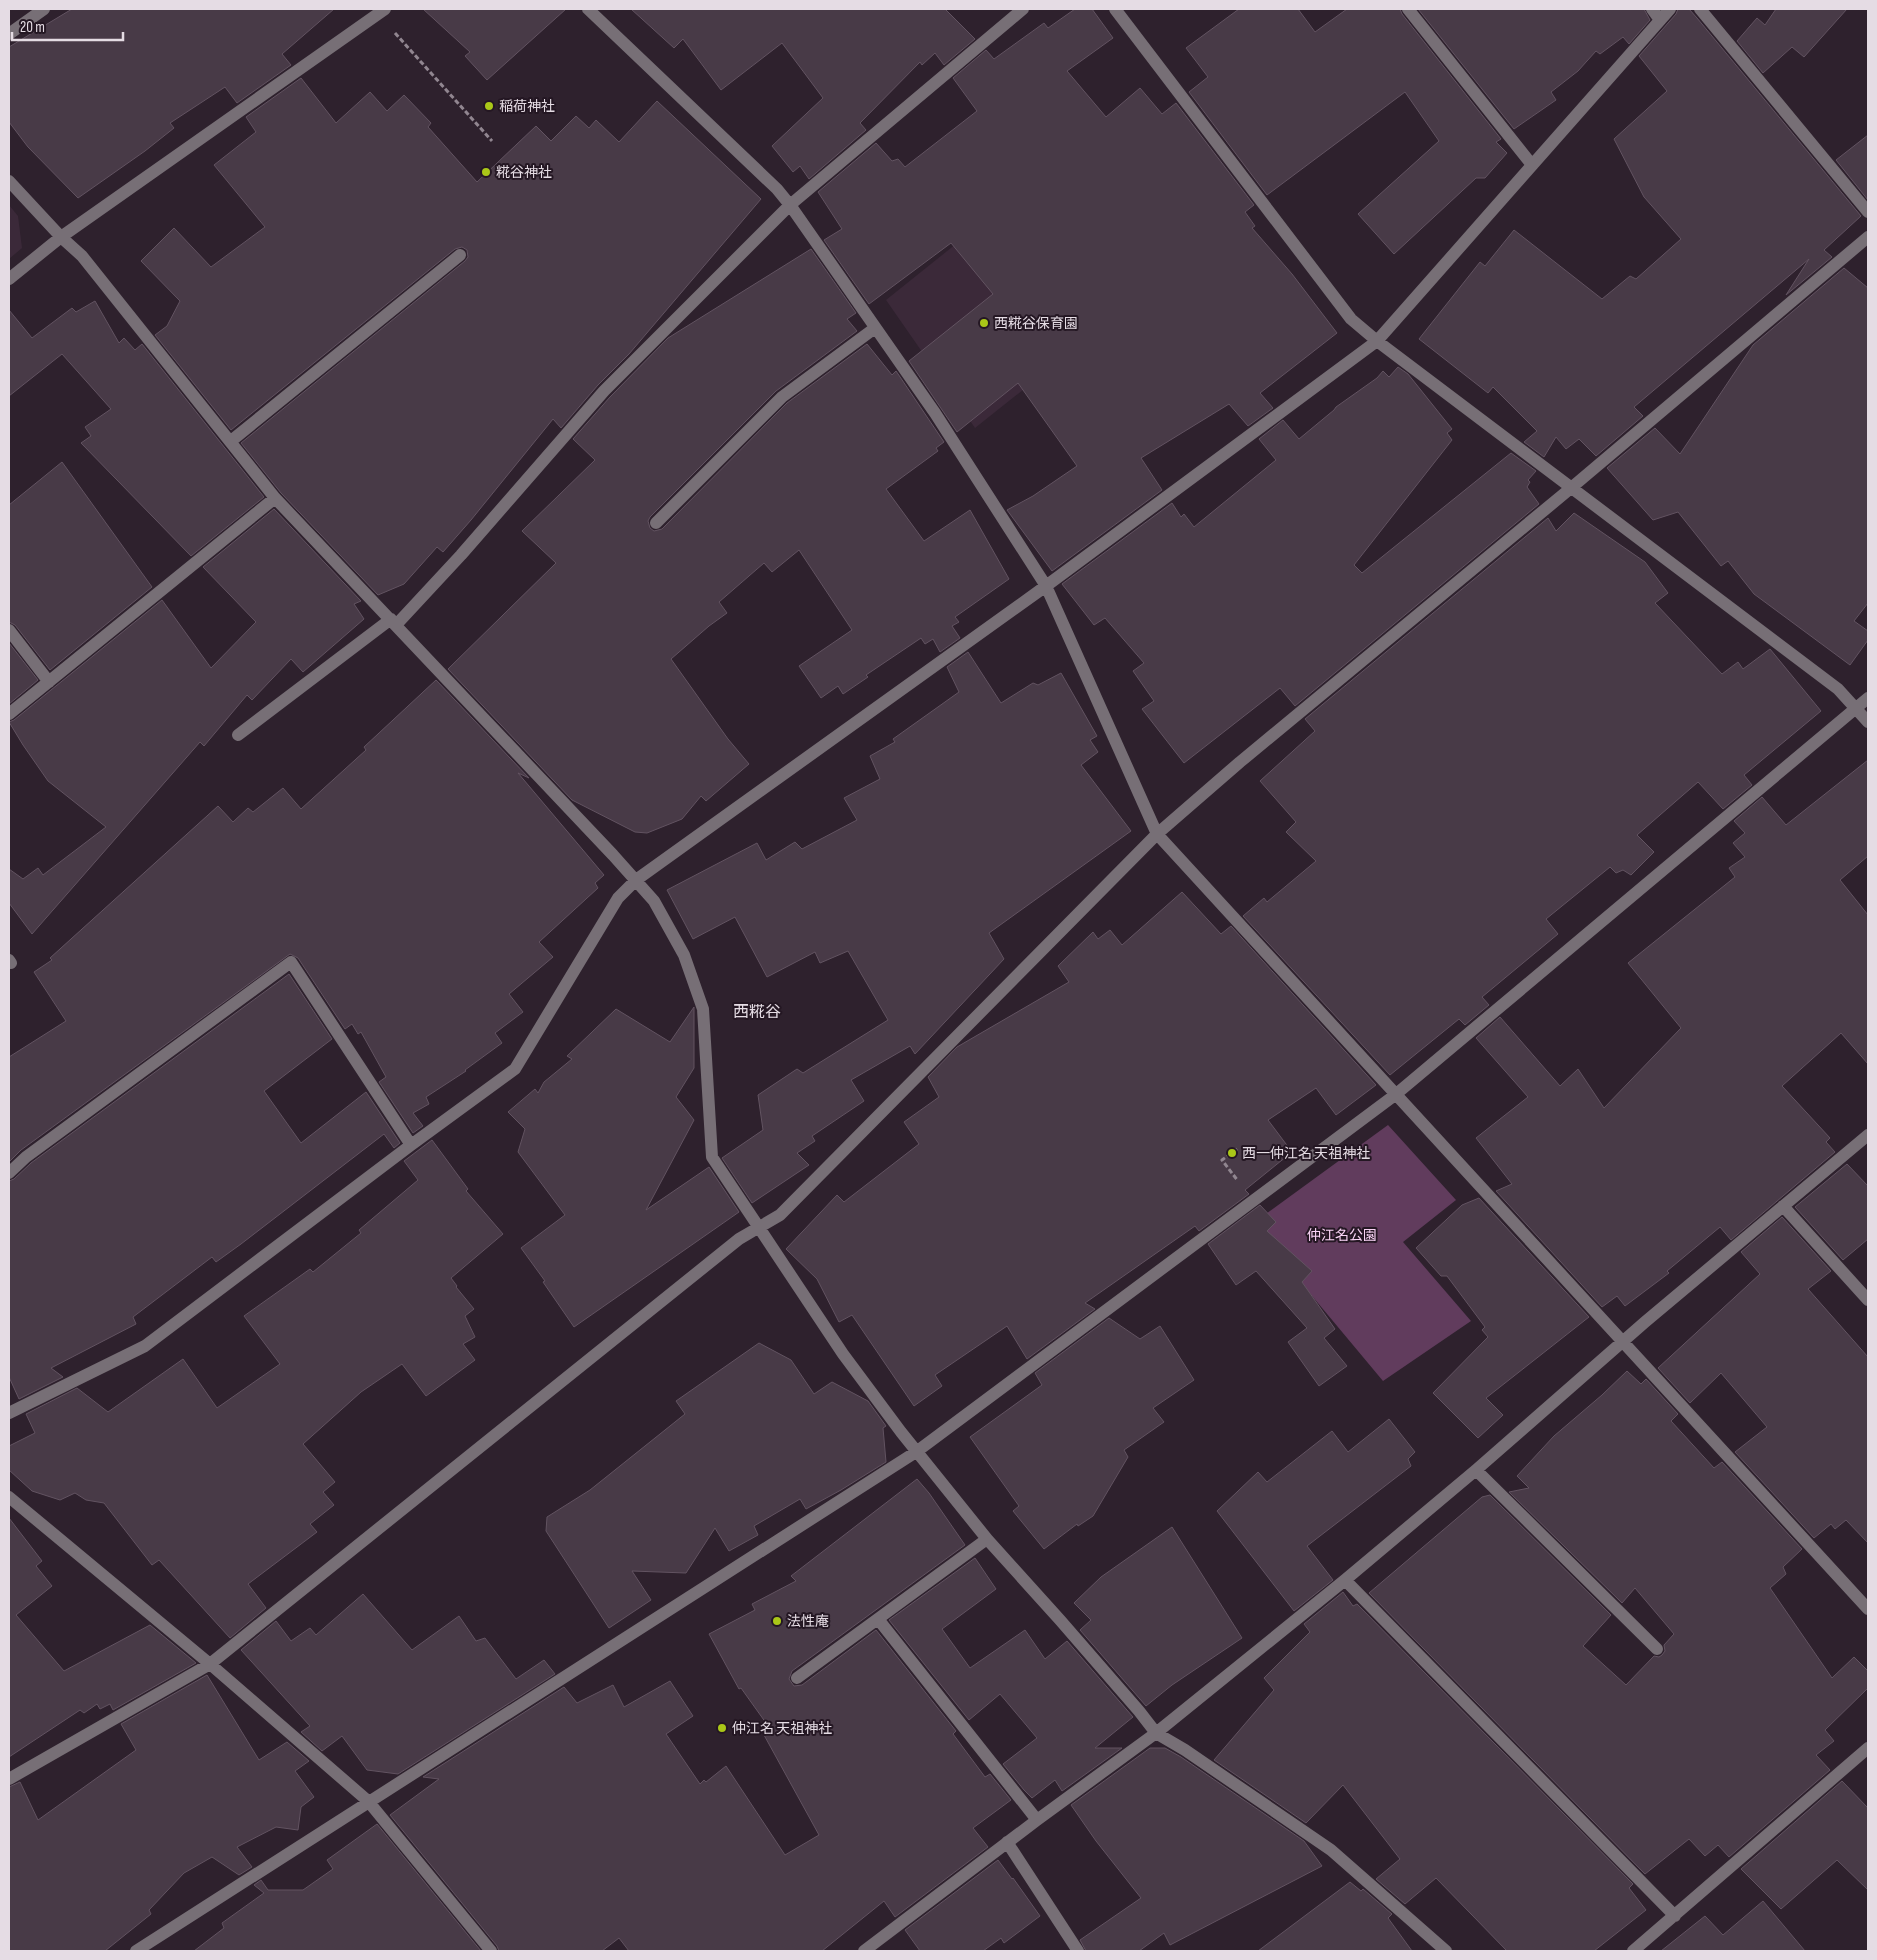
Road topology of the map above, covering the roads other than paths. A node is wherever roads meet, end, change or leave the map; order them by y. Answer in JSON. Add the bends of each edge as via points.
{"nodes":[{"id":1,"x":44,"y":9,"type":"edge"},
{"id":2,"x":588,"y":9,"type":"edge"},
{"id":3,"x":1023,"y":9,"type":"edge"},
{"id":4,"x":1115,"y":9,"type":"edge"},
{"id":5,"x":1408,"y":9,"type":"edge"},
{"id":6,"x":1652,"y":9,"type":"edge"},
{"id":7,"x":1670,"y":9,"type":"edge"},
{"id":8,"x":1700,"y":9,"type":"edge"},
{"id":9,"x":381,"y":11,"type":"edge"},
{"id":10,"x":1660,"y":20,"type":"junction"},
{"id":11,"x":9,"y":34,"type":"edge"},
{"id":12,"x":1532,"y":165,"type":"junction"},
{"id":13,"x":9,"y":181,"type":"edge"},
{"id":14,"x":790,"y":205,"type":"junction"},
{"id":15,"x":1868,"y":212,"type":"edge"},
{"id":16,"x":62,"y":237,"type":"junction"},
{"id":17,"x":1868,"y":237,"type":"edge"},
{"id":18,"x":460,"y":255,"type":"dead end"},
{"id":19,"x":9,"y":279,"type":"edge"},
{"id":20,"x":875,"y":328,"type":"junction"},
{"id":21,"x":1376,"y":340,"type":"junction"},
{"id":22,"x":231,"y":441,"type":"junction"},
{"id":23,"x":1571,"y":488,"type":"junction"},
{"id":24,"x":275,"y":498,"type":"junction"},
{"id":25,"x":656,"y":523,"type":"dead end"},
{"id":26,"x":1046,"y":586,"type":"junction"},
{"id":27,"x":394,"y":622,"type":"junction"},
{"id":28,"x":9,"y":630,"type":"edge"},
{"id":29,"x":49,"y":682,"type":"junction"},
{"id":30,"x":1868,"y":698,"type":"edge"},
{"id":31,"x":1857,"y":708,"type":"junction"},
{"id":32,"x":9,"y":714,"type":"edge"},
{"id":33,"x":1868,"y":722,"type":"edge"},
{"id":34,"x":238,"y":735,"type":"dead end"},
{"id":35,"x":1157,"y":834,"type":"junction"},
{"id":36,"x":636,"y":880,"type":"junction"},
{"id":37,"x":1395,"y":1095,"type":"junction"},
{"id":38,"x":1868,"y":1135,"type":"edge"},
{"id":39,"x":411,"y":1145,"type":"junction"},
{"id":40,"x":9,"y":1173,"type":"edge"},
{"id":41,"x":1782,"y":1206,"type":"junction"},
{"id":42,"x":759,"y":1229,"type":"junction"},
{"id":43,"x":1868,"y":1300,"type":"edge"},
{"id":44,"x":1624,"y":1341,"type":"junction"},
{"id":45,"x":9,"y":1413,"type":"edge"},
{"id":46,"x":916,"y":1452,"type":"junction"},
{"id":47,"x":1476,"y":1470,"type":"junction"},
{"id":48,"x":9,"y":1497,"type":"edge"},
{"id":49,"x":987,"y":1539,"type":"junction"},
{"id":50,"x":1345,"y":1580,"type":"junction"},
{"id":51,"x":1868,"y":1610,"type":"edge"},
{"id":52,"x":878,"y":1618,"type":"junction"},
{"id":53,"x":1657,"y":1649,"type":"dead end"},
{"id":54,"x":210,"y":1664,"type":"junction"},
{"id":55,"x":797,"y":1678,"type":"dead end"},
{"id":56,"x":1156,"y":1733,"type":"junction"},
{"id":57,"x":1868,"y":1748,"type":"edge"},
{"id":58,"x":9,"y":1779,"type":"edge"},
{"id":59,"x":368,"y":1802,"type":"junction"},
{"id":60,"x":1036,"y":1820,"type":"junction"},
{"id":61,"x":1007,"y":1842,"type":"junction"},
{"id":62,"x":1675,"y":1916,"type":"junction"},
{"id":63,"x":136,"y":1951,"type":"edge"},
{"id":64,"x":491,"y":1951,"type":"edge"},
{"id":65,"x":864,"y":1951,"type":"edge"},
{"id":66,"x":1078,"y":1951,"type":"edge"},
{"id":67,"x":1446,"y":1951,"type":"edge"},
{"id":68,"x":1633,"y":1951,"type":"edge"}],
"edges":[{"from":1,"to":11,"type":"street"},
{"from":2,"to":14,"type":"street"},
{"from":3,"to":14,"type":"street"},
{"from":4,"to":21,"type":"street","via":[[1351,319]]},
{"from":5,"to":12,"type":"street"},
{"from":6,"to":10,"type":"street"},
{"from":7,"to":10,"type":"street"},
{"from":8,"to":15,"type":"street"},
{"from":9,"to":16,"type":"street"},
{"from":10,"to":12,"type":"street"},
{"from":12,"to":21,"type":"street"},
{"from":13,"to":16,"type":"street"},
{"from":14,"to":20,"type":"street"},
{"from":14,"to":27,"type":"street","via":[[604,391],[461,555]]},
{"from":16,"to":19,"type":"street"},
{"from":16,"to":22,"type":"street","via":[[82,256]]},
{"from":17,"to":23,"type":"street"},
{"from":18,"to":22,"type":"street"},
{"from":20,"to":25,"type":"street","via":[[782,397]]},
{"from":20,"to":26,"type":"street","via":[[935,413]]},
{"from":21,"to":23,"type":"street"},
{"from":21,"to":26,"type":"street"},
{"from":22,"to":24,"type":"street"},
{"from":23,"to":31,"type":"street","via":[[1830,683]]},
{"from":23,"to":35,"type":"street"},
{"from":24,"to":27,"type":"street"},
{"from":24,"to":29,"type":"street"},
{"from":26,"to":35,"type":"street"},
{"from":26,"to":36,"type":"street"},
{"from":27,"to":34,"type":"street"},
{"from":27,"to":36,"type":"street"},
{"from":28,"to":29,"type":"street"},
{"from":29,"to":32,"type":"street"},
{"from":30,"to":31,"type":"street"},
{"from":31,"to":33,"type":"street"},
{"from":31,"to":37,"type":"street"},
{"from":35,"to":37,"type":"street"},
{"from":35,"to":42,"type":"street","via":[[780,1215]]},
{"from":36,"to":39,"type":"street","via":[[618,898],[515,1069]]},
{"from":36,"to":42,"type":"street","via":[[654,901],[684,955],[704,1008],[712,1157]]},
{"from":37,"to":44,"type":"street"},
{"from":37,"to":46,"type":"street"},
{"from":38,"to":41,"type":"street"},
{"from":39,"to":40,"type":"street","via":[[290,962],[26,1157]]},
{"from":39,"to":45,"type":"street","via":[[145,1346]]},
{"from":41,"to":43,"type":"street"},
{"from":41,"to":44,"type":"street"},
{"from":42,"to":46,"type":"street","via":[[843,1354]]},
{"from":42,"to":54,"type":"street","via":[[739,1239]]},
{"from":44,"to":47,"type":"street"},
{"from":44,"to":51,"type":"street"},
{"from":46,"to":49,"type":"street"},
{"from":46,"to":59,"type":"street"},
{"from":47,"to":50,"type":"street"},
{"from":47,"to":53,"type":"street"},
{"from":48,"to":54,"type":"street"},
{"from":49,"to":52,"type":"street"},
{"from":49,"to":56,"type":"street"},
{"from":50,"to":56,"type":"street"},
{"from":50,"to":62,"type":"street"},
{"from":52,"to":55,"type":"street"},
{"from":52,"to":60,"type":"street"},
{"from":54,"to":58,"type":"street"},
{"from":54,"to":59,"type":"street"},
{"from":56,"to":60,"type":"street"},
{"from":56,"to":67,"type":"street","via":[[1332,1850]]},
{"from":57,"to":62,"type":"street"},
{"from":59,"to":63,"type":"street"},
{"from":59,"to":64,"type":"street"},
{"from":60,"to":61,"type":"street"},
{"from":61,"to":65,"type":"street"},
{"from":61,"to":66,"type":"street"},
{"from":62,"to":68,"type":"street"}]}
